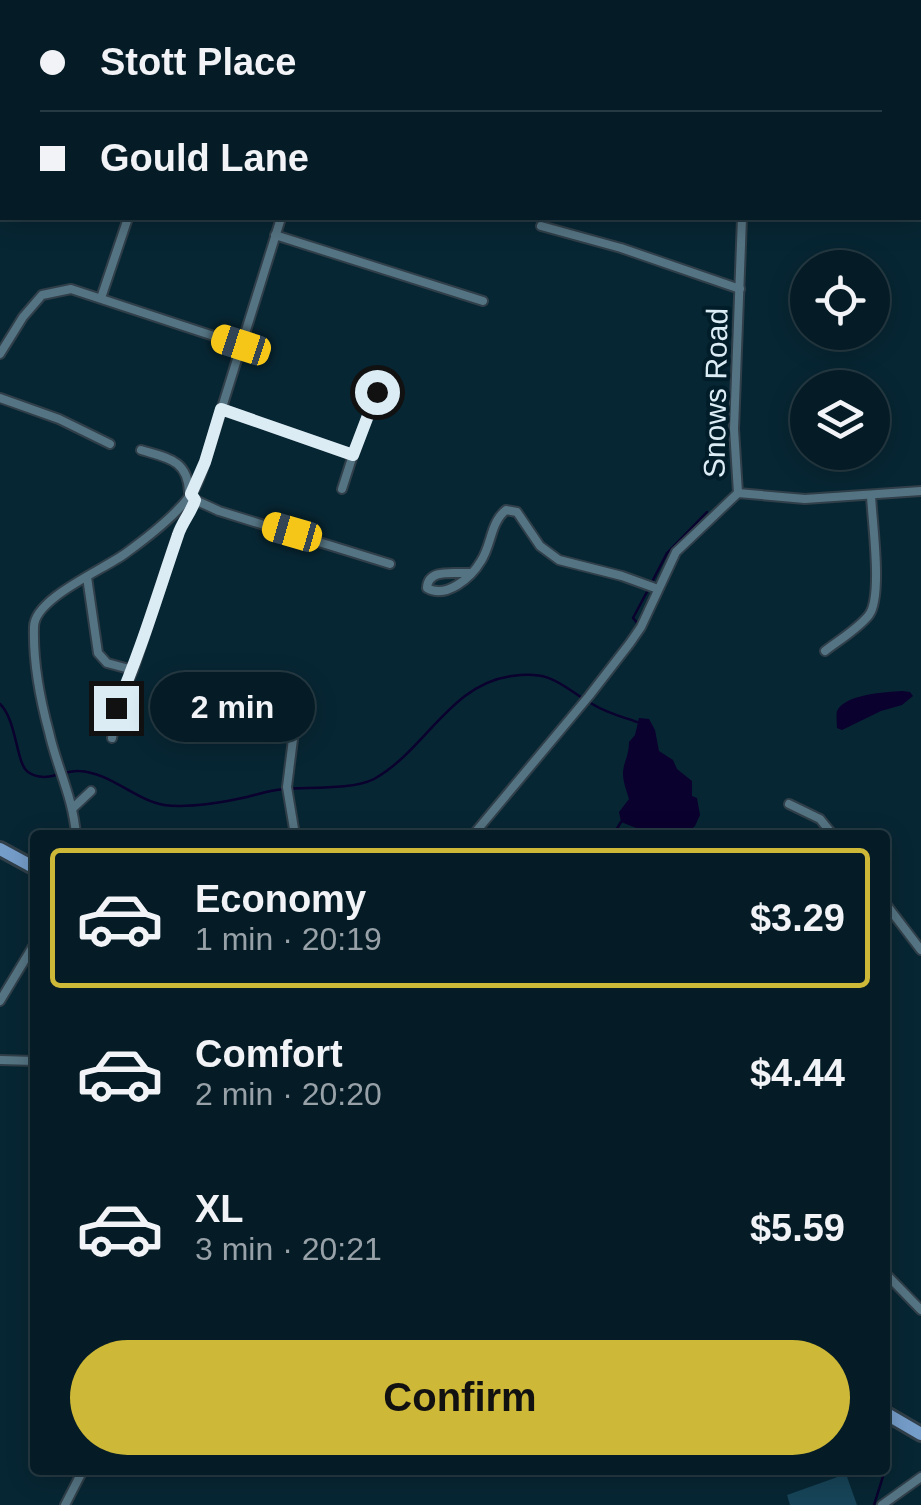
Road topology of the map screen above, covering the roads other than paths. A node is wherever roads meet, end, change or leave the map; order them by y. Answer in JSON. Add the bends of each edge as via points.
{"nodes":[{"id":1,"x":127,"y":220,"type":"edge"},
{"id":2,"x":279,"y":220,"type":"edge"},
{"id":3,"x":742,"y":220,"type":"edge"},
{"id":4,"x":541,"y":226,"type":"dead end"},
{"id":5,"x":275,"y":236,"type":"junction"},
{"id":6,"x":740,"y":290,"type":"junction"},
{"id":7,"x":100,"y":298,"type":"junction"},
{"id":8,"x":483,"y":301,"type":"dead end"},
{"id":9,"x":241,"y":345,"type":"junction"},
{"id":10,"x":0,"y":354,"type":"edge"},
{"id":11,"x":377,"y":392,"type":"dead end"},
{"id":12,"x":0,"y":398,"type":"edge"},
{"id":13,"x":221,"y":409,"type":"junction"},
{"id":14,"x":110,"y":444,"type":"dead end"},
{"id":15,"x":141,"y":450,"type":"dead end"},
{"id":16,"x":353,"y":455,"type":"junction"},
{"id":17,"x":342,"y":488,"type":"dead end"},
{"id":18,"x":921,"y":490,"type":"edge"},
{"id":19,"x":738,"y":493,"type":"junction"},
{"id":20,"x":870,"y":494,"type":"junction"},
{"id":21,"x":192,"y":497,"type":"junction"},
{"id":22,"x":390,"y":564,"type":"dead end"},
{"id":23,"x":470,"y":573,"type":"junction"},
{"id":24,"x":87,"y":578,"type":"junction"},
{"id":25,"x":658,"y":589,"type":"junction"},
{"id":26,"x":825,"y":651,"type":"dead end"},
{"id":27,"x":133,"y":670,"type":"junction"},
{"id":28,"x":294,"y":730,"type":"dead end"},
{"id":29,"x":112,"y":738,"type":"dead end"},
{"id":30,"x":91,"y":791,"type":"dead end"},
{"id":31,"x":789,"y":804,"type":"dead end"},
{"id":32,"x":74,"y":808,"type":"junction"},
{"id":33,"x":76,"y":830,"type":"edge"},
{"id":34,"x":294,"y":830,"type":"edge"},
{"id":35,"x":477,"y":830,"type":"edge"},
{"id":36,"x":829,"y":830,"type":"edge"},
{"id":37,"x":0,"y":850,"type":"edge"},
{"id":38,"x":30,"y":865,"type":"edge"},
{"id":39,"x":890,"y":909,"type":"edge"},
{"id":40,"x":921,"y":950,"type":"edge"},
{"id":41,"x":30,"y":952,"type":"edge"},
{"id":42,"x":0,"y":1000,"type":"edge"},
{"id":43,"x":0,"y":1060,"type":"edge"},
{"id":44,"x":30,"y":1061,"type":"edge"},
{"id":45,"x":890,"y":1277,"type":"edge"},
{"id":46,"x":921,"y":1310,"type":"edge"},
{"id":47,"x":890,"y":1416,"type":"edge"},
{"id":48,"x":921,"y":1434,"type":"edge"},
{"id":49,"x":80,"y":1475,"type":"edge"},
{"id":50,"x":921,"y":1476,"type":"edge"},
{"id":51,"x":65,"y":1505,"type":"edge"},
{"id":52,"x":882,"y":1505,"type":"edge"}],
"edges":[{"from":1,"to":7,"type":"street"},
{"from":2,"to":5,"type":"street"},
{"from":3,"to":6,"type":"street","name":"Snows Road"},
{"from":4,"to":6,"type":"street"},
{"from":5,"to":8,"type":"street"},
{"from":5,"to":9,"type":"street"},
{"from":6,"to":19,"type":"street","name":"Snows Road"},
{"from":7,"to":9,"type":"street"},
{"from":7,"to":10,"type":"street","via":[[71,289],[42,294]]},
{"from":9,"to":13,"type":"street"},
{"from":11,"to":16,"type":"street"},
{"from":12,"to":14,"type":"street"},
{"from":13,"to":16,"type":"street"},
{"from":13,"to":21,"type":"street"},
{"from":15,"to":21,"type":"street","via":[[178,463]]},
{"from":16,"to":17,"type":"street"},
{"from":18,"to":20,"type":"street"},
{"from":19,"to":20,"type":"street","via":[[805,499]]},
{"from":19,"to":25,"type":"street","name":"Snows Road","via":[[676,552]]},
{"from":20,"to":26,"type":"street","via":[[875,604]]},
{"from":21,"to":22,"type":"street"},
{"from":21,"to":24,"type":"street"},
{"from":21,"to":27,"type":"street"},
{"from":23,"to":23,"type":"street","via":[[445,591],[426,588],[432,576]]},
{"from":23,"to":25,"type":"street","via":[[506,510],[517,512],[540,546],[559,560]]},
{"from":24,"to":27,"type":"street","via":[[98,652],[107,663]]},
{"from":24,"to":32,"type":"street","via":[[33,621],[49,733]]},
{"from":25,"to":35,"type":"street","name":"Snows Road","via":[[641,627]]},
{"from":27,"to":29,"type":"street","via":[[116,708]]},
{"from":28,"to":34,"type":"street","via":[[288,790]]},
{"from":30,"to":32,"type":"street"},
{"from":31,"to":36,"type":"street"},
{"from":32,"to":33,"type":"street"},
{"from":37,"to":38,"type":"main road"},
{"from":39,"to":40,"type":"street"},
{"from":41,"to":42,"type":"street"},
{"from":43,"to":44,"type":"street"},
{"from":45,"to":46,"type":"street"},
{"from":47,"to":48,"type":"main road"},
{"from":49,"to":51,"type":"street"},
{"from":50,"to":52,"type":"street"}]}
